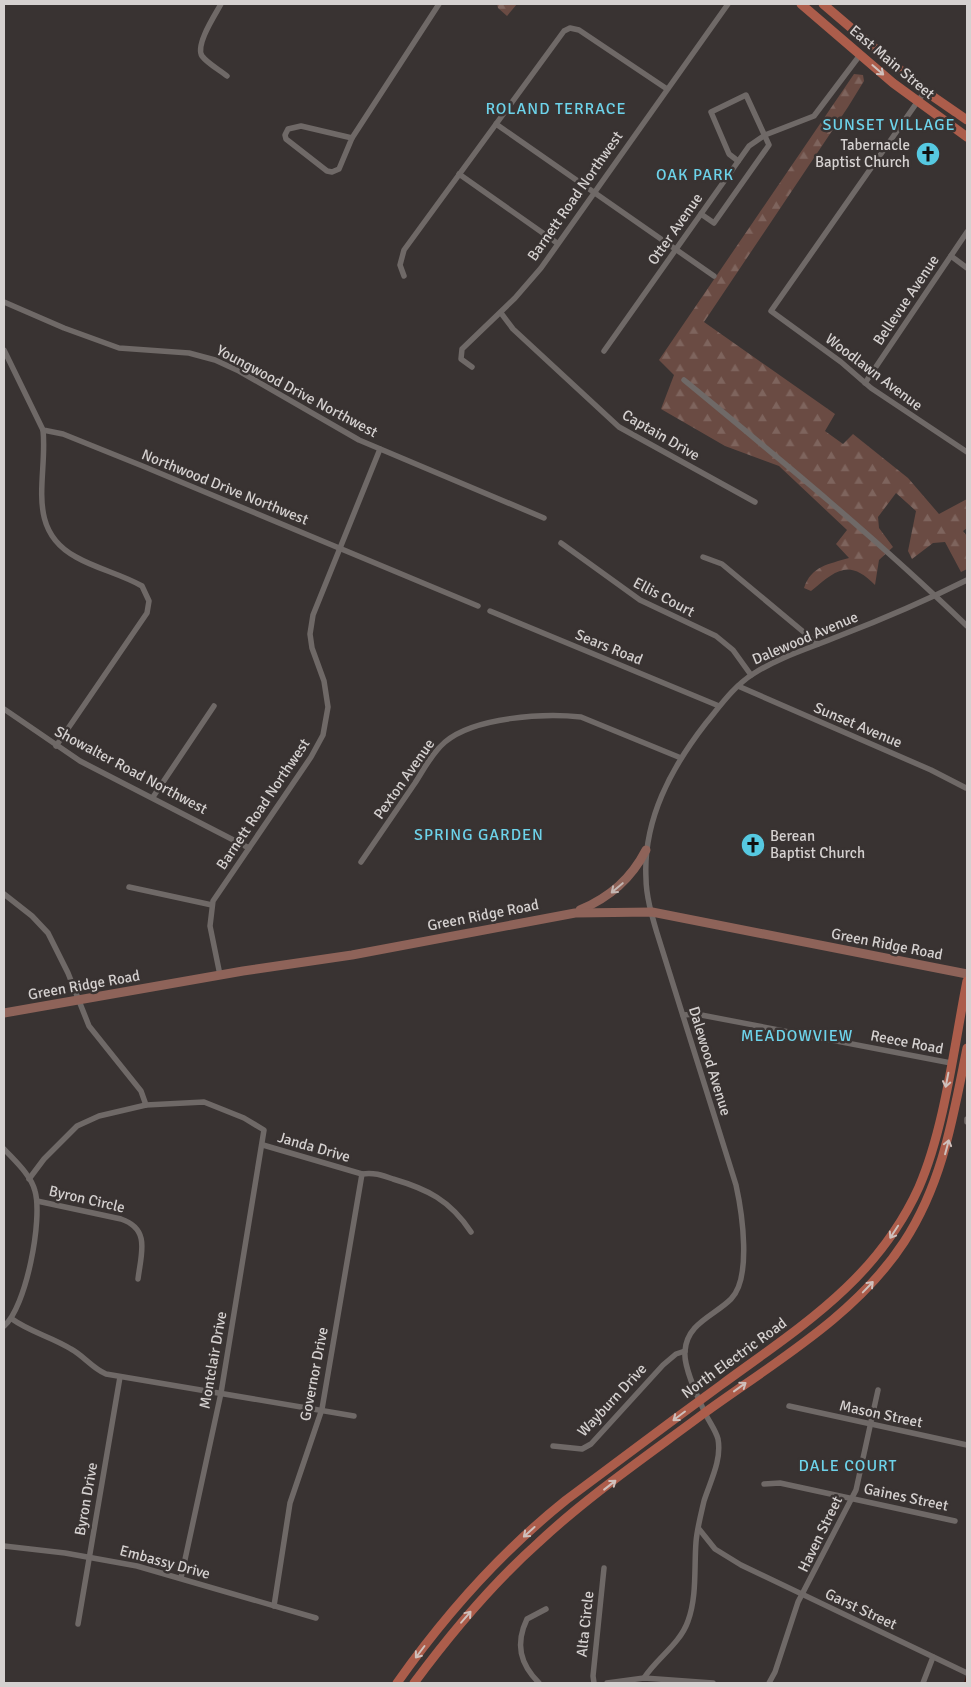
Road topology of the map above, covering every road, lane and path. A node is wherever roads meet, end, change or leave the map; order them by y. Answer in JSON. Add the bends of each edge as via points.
{"nodes":[{"id":1,"x":221,"y":4,"type":"edge"},
{"id":2,"x":439,"y":4,"type":"edge"},
{"id":3,"x":728,"y":4,"type":"edge"},
{"id":4,"x":802,"y":4,"type":"edge"},
{"id":5,"x":823,"y":4,"type":"edge"},
{"id":6,"x":860,"y":55,"type":"junction"},
{"id":7,"x":227,"y":76,"type":"dead end"},
{"id":8,"x":667,"y":89,"type":"junction"},
{"id":9,"x":925,"y":91,"type":"junction"},
{"id":10,"x":917,"y":102,"type":"junction"},
{"id":11,"x":967,"y":120,"type":"edge"},
{"id":12,"x":496,"y":124,"type":"junction"},
{"id":13,"x":764,"y":135,"type":"junction"},
{"id":14,"x":967,"y":137,"type":"edge"},
{"id":15,"x":352,"y":138,"type":"junction"},
{"id":16,"x":738,"y":161,"type":"junction"},
{"id":17,"x":460,"y":174,"type":"junction"},
{"id":18,"x":594,"y":192,"type":"junction"},
{"id":19,"x":701,"y":214,"type":"junction"},
{"id":20,"x":967,"y":232,"type":"edge"},
{"id":21,"x":558,"y":243,"type":"junction"},
{"id":22,"x":676,"y":250,"type":"junction"},
{"id":23,"x":951,"y":256,"type":"junction"},
{"id":24,"x":967,"y":268,"type":"edge"},
{"id":25,"x":404,"y":276,"type":"dead end"},
{"id":26,"x":714,"y":276,"type":"dead end"},
{"id":27,"x":4,"y":302,"type":"edge"},
{"id":28,"x":501,"y":313,"type":"junction"},
{"id":29,"x":4,"y":350,"type":"edge"},
{"id":30,"x":604,"y":351,"type":"dead end"},
{"id":31,"x":472,"y":366,"type":"dead end"},
{"id":32,"x":684,"y":380,"type":"dead end"},
{"id":33,"x":865,"y":383,"type":"junction"},
{"id":34,"x":44,"y":430,"type":"junction"},
{"id":35,"x":380,"y":449,"type":"junction"},
{"id":36,"x":967,"y":452,"type":"edge"},
{"id":37,"x":755,"y":502,"type":"dead end"},
{"id":38,"x":544,"y":518,"type":"dead end"},
{"id":39,"x":561,"y":543,"type":"dead end"},
{"id":40,"x":339,"y":548,"type":"junction"},
{"id":41,"x":703,"y":557,"type":"dead end"},
{"id":42,"x":967,"y":580,"type":"edge"},
{"id":43,"x":936,"y":596,"type":"junction"},
{"id":44,"x":478,"y":606,"type":"dead end"},
{"id":45,"x":490,"y":611,"type":"dead end"},
{"id":46,"x":967,"y":626,"type":"edge"},
{"id":47,"x":818,"y":644,"type":"junction"},
{"id":48,"x":751,"y":675,"type":"junction"},
{"id":49,"x":738,"y":686,"type":"junction"},
{"id":50,"x":214,"y":706,"type":"dead end"},
{"id":51,"x":719,"y":706,"type":"junction"},
{"id":52,"x":4,"y":709,"type":"edge"},
{"id":53,"x":56,"y":746,"type":"junction"},
{"id":54,"x":681,"y":758,"type":"junction"},
{"id":55,"x":966,"y":788,"type":"edge"},
{"id":56,"x":153,"y":797,"type":"junction"},
{"id":57,"x":249,"y":848,"type":"junction"},
{"id":58,"x":646,"y":850,"type":"junction"},
{"id":59,"x":361,"y":862,"type":"dead end"},
{"id":60,"x":129,"y":888,"type":"dead end"},
{"id":61,"x":4,"y":894,"type":"edge"},
{"id":62,"x":212,"y":904,"type":"junction"},
{"id":63,"x":652,"y":912,"type":"junction"},
{"id":64,"x":575,"y":913,"type":"junction"},
{"id":65,"x":967,"y":974,"type":"edge"},
{"id":66,"x":220,"y":975,"type":"junction"},
{"id":67,"x":967,"y":981,"type":"edge"},
{"id":68,"x":79,"y":1000,"type":"junction"},
{"id":69,"x":4,"y":1013,"type":"edge"},
{"id":70,"x":683,"y":1015,"type":"junction"},
{"id":71,"x":967,"y":1048,"type":"edge"},
{"id":72,"x":951,"y":1063,"type":"junction"},
{"id":73,"x":965,"y":1068,"type":"edge"},
{"id":74,"x":146,"y":1105,"type":"junction"},
{"id":75,"x":263,"y":1145,"type":"junction"},
{"id":76,"x":4,"y":1148,"type":"edge"},
{"id":77,"x":362,"y":1174,"type":"junction"},
{"id":78,"x":29,"y":1179,"type":"junction"},
{"id":79,"x":37,"y":1201,"type":"junction"},
{"id":80,"x":471,"y":1232,"type":"dead end"},
{"id":81,"x":138,"y":1279,"type":"dead end"},
{"id":82,"x":12,"y":1319,"type":"junction"},
{"id":83,"x":4,"y":1326,"type":"edge"},
{"id":84,"x":685,"y":1351,"type":"junction"},
{"id":85,"x":120,"y":1377,"type":"junction"},
{"id":86,"x":878,"y":1390,"type":"dead end"},
{"id":87,"x":221,"y":1393,"type":"junction"},
{"id":88,"x":700,"y":1401,"type":"junction"},
{"id":89,"x":790,"y":1406,"type":"dead end"},
{"id":90,"x":322,"y":1409,"type":"junction"},
{"id":91,"x":705,"y":1413,"type":"junction"},
{"id":92,"x":354,"y":1416,"type":"dead end"},
{"id":93,"x":871,"y":1424,"type":"junction"},
{"id":94,"x":967,"y":1445,"type":"edge"},
{"id":95,"x":553,"y":1446,"type":"dead end"},
{"id":96,"x":764,"y":1484,"type":"dead end"},
{"id":97,"x":851,"y":1498,"type":"junction"},
{"id":98,"x":955,"y":1520,"type":"dead end"},
{"id":99,"x":699,"y":1529,"type":"junction"},
{"id":100,"x":4,"y":1546,"type":"edge"},
{"id":101,"x":89,"y":1557,"type":"junction"},
{"id":102,"x":604,"y":1568,"type":"dead end"},
{"id":103,"x":182,"y":1578,"type":"junction"},
{"id":104,"x":802,"y":1595,"type":"junction"},
{"id":105,"x":274,"y":1606,"type":"junction"},
{"id":106,"x":546,"y":1609,"type":"dead end"},
{"id":107,"x":316,"y":1618,"type":"dead end"},
{"id":108,"x":78,"y":1624,"type":"dead end"},
{"id":109,"x":934,"y":1657,"type":"junction"},
{"id":110,"x":967,"y":1673,"type":"edge"},
{"id":111,"x":644,"y":1678,"type":"junction"},
{"id":112,"x":399,"y":1681,"type":"edge"},
{"id":113,"x":412,"y":1683,"type":"edge"},
{"id":114,"x":539,"y":1683,"type":"edge"},
{"id":115,"x":594,"y":1683,"type":"edge"},
{"id":116,"x":607,"y":1683,"type":"edge"},
{"id":117,"x":713,"y":1683,"type":"edge"},
{"id":118,"x":769,"y":1683,"type":"edge"},
{"id":119,"x":923,"y":1683,"type":"edge"}],
"edges":[{"from":1,"to":7,"type":"street","via":[[201,43],[200,52]]},
{"from":2,"to":15,"type":"street"},
{"from":3,"to":8,"type":"street","name":"Barnett Road Northwest"},
{"from":4,"to":6,"type":"main road","name":"East Main Street"},
{"from":5,"to":9,"type":"main road","name":"East Main Street"},
{"from":6,"to":10,"type":"main road","name":"East Main Street","one_way":true},
{"from":6,"to":13,"type":"street","name":"Otter Avenue","via":[[819,111],[807,119]]},
{"from":8,"to":12,"type":"street","via":[[579,30],[570,28],[564,31]]},
{"from":8,"to":18,"type":"street","name":"Barnett Road Northwest"},
{"from":9,"to":10,"type":"street"},
{"from":9,"to":11,"type":"main road","name":"East Main Street"},
{"from":10,"to":14,"type":"main road","name":"East Main Street"},
{"from":10,"to":33,"type":"street","name":"Woodlawn Avenue","via":[[771,314],[842,362]]},
{"from":12,"to":17,"type":"street"},
{"from":12,"to":18,"type":"street"},
{"from":13,"to":16,"type":"street","name":"Otter Avenue","via":[[749,146]]},
{"from":13,"to":16,"type":"street","via":[[746,95],[712,110],[729,154]]},
{"from":13,"to":19,"type":"street","via":[[769,145],[714,223]]},
{"from":15,"to":15,"type":"street","via":[[339,169],[332,172],[293,145],[285,135],[291,128],[310,127]]},
{"from":16,"to":19,"type":"street","name":"Otter Avenue"},
{"from":17,"to":21,"type":"street"},
{"from":17,"to":25,"type":"street","via":[[404,250],[400,265]]},
{"from":18,"to":21,"type":"street","name":"Barnett Road Northwest"},
{"from":18,"to":22,"type":"street"},
{"from":19,"to":22,"type":"street","name":"Otter Avenue"},
{"from":20,"to":23,"type":"street","name":"Bellevue Avenue"},
{"from":21,"to":28,"type":"street","name":"Barnett Road Northwest","via":[[528,284]]},
{"from":22,"to":26,"type":"street"},
{"from":22,"to":30,"type":"street","name":"Otter Avenue"},
{"from":23,"to":24,"type":"street"},
{"from":23,"to":33,"type":"street","name":"Bellevue Avenue"},
{"from":27,"to":35,"type":"street","name":"Youngwood Drive Northwest","via":[[119,348],[189,353],[215,360],[337,429]]},
{"from":28,"to":31,"type":"street","name":"Barnett Road Northwest","via":[[462,350],[462,359]]},
{"from":28,"to":37,"type":"street","name":"Captain Drive","via":[[513,329],[619,427]]},
{"from":29,"to":34,"type":"street"},
{"from":32,"to":43,"type":"street","via":[[821,494]]},
{"from":33,"to":36,"type":"street","name":"Woodlawn Avenue"},
{"from":34,"to":40,"type":"street","name":"Northwood Drive Northwest","via":[[63,434]]},
{"from":34,"to":53,"type":"street","via":[[42,502],[47,530],[58,545],[77,558],[142,586],[149,601],[147,613]]},
{"from":35,"to":38,"type":"street","name":"Youngwood Drive Northwest"},
{"from":35,"to":40,"type":"street","name":"Barnett Road Northwest"},
{"from":39,"to":48,"type":"street","name":"Ellis Court","via":[[640,600],[716,636],[732,650]]},
{"from":40,"to":44,"type":"street","name":"Northwood Drive Northwest"},
{"from":40,"to":57,"type":"street","name":"Barnett Road Northwest","via":[[316,602],[311,629],[312,648],[327,694],[326,726],[311,757]]},
{"from":41,"to":47,"type":"street","via":[[722,564]]},
{"from":42,"to":43,"type":"street","name":"Dalewood Avenue"},
{"from":43,"to":46,"type":"street"},
{"from":43,"to":47,"type":"street","name":"Dalewood Avenue"},
{"from":45,"to":51,"type":"street","name":"Sears Road"},
{"from":47,"to":48,"type":"street","name":"Dalewood Avenue"},
{"from":48,"to":49,"type":"street","name":"Dalewood Avenue"},
{"from":49,"to":51,"type":"street","name":"Dalewood Avenue"},
{"from":49,"to":55,"type":"street","name":"Sunset Avenue"},
{"from":50,"to":56,"type":"street"},
{"from":51,"to":54,"type":"street","name":"Dalewood Avenue"},
{"from":52,"to":53,"type":"street","name":"Showalter Road Northwest"},
{"from":53,"to":56,"type":"street","name":"Showalter Road Northwest"},
{"from":54,"to":58,"type":"street","name":"Dalewood Avenue","via":[[653,819]]},
{"from":54,"to":59,"type":"street","name":"Pexton Avenue","via":[[581,717],[565,715],[501,720],[477,726],[455,735],[440,748]]},
{"from":56,"to":57,"type":"street","name":"Showalter Road Northwest"},
{"from":57,"to":62,"type":"street","name":"Barnett Road Northwest"},
{"from":58,"to":63,"type":"street","name":"Dalewood Avenue","via":[[646,887]]},
{"from":58,"to":64,"type":"street","one_way":true,"via":[[619,888]]},
{"from":60,"to":62,"type":"street"},
{"from":61,"to":68,"type":"street","via":[[48,933]]},
{"from":62,"to":66,"type":"street","name":"Barnett Road Northwest","via":[[210,926]]},
{"from":63,"to":64,"type":"street","name":"Green Ridge Road"},
{"from":63,"to":65,"type":"street","name":"Green Ridge Road"},
{"from":63,"to":70,"type":"street","name":"Dalewood Avenue"},
{"from":64,"to":66,"type":"street","name":"Green Ridge Road","via":[[352,955]]},
{"from":66,"to":68,"type":"street","name":"Green Ridge Road"},
{"from":67,"to":72,"type":"main road","name":"North Electric Road"},
{"from":68,"to":69,"type":"street","name":"Green Ridge Road"},
{"from":68,"to":74,"type":"street","via":[[94,1035],[141,1091]]},
{"from":70,"to":72,"type":"street","name":"Reece Road","via":[[696,1014]]},
{"from":70,"to":84,"type":"street","name":"Dalewood Avenue","via":[[736,1185],[743,1245],[741,1276],[735,1294],[692,1331]]},
{"from":71,"to":73,"type":"main road","name":"North Electric Road"},
{"from":72,"to":88,"type":"main road","name":"North Electric Road","one_way":true,"via":[[936,1138],[926,1169],[910,1204],[880,1252],[857,1280],[827,1307]]},
{"from":91,"to":73,"type":"main road","name":"North Electric Road","one_way":true,"via":[[842,1312],[893,1258],[917,1220],[936,1180]]},
{"from":74,"to":75,"type":"street","name":"Janda Drive","via":[[196,1102],[215,1106],[263,1128]]},
{"from":74,"to":78,"type":"street","name":"Janda Drive","via":[[99,1116],[77,1126]]},
{"from":75,"to":77,"type":"street","name":"Janda Drive"},
{"from":75,"to":87,"type":"street","name":"Montclair Drive"},
{"from":76,"to":78,"type":"street"},
{"from":77,"to":80,"type":"street","name":"Janda Drive","via":[[376,1174],[429,1191]]},
{"from":77,"to":90,"type":"street","name":"Governor Drive"},
{"from":78,"to":79,"type":"street"},
{"from":79,"to":81,"type":"street","name":"Byron Circle","via":[[134,1224],[142,1243]]},
{"from":79,"to":82,"type":"street","via":[[31,1265]]},
{"from":82,"to":83,"type":"street"},
{"from":82,"to":85,"type":"street","via":[[72,1349],[99,1371]]},
{"from":84,"to":88,"type":"street"},
{"from":84,"to":95,"type":"street","name":"Wayburn Drive","via":[[663,1364],[591,1444],[582,1450]]},
{"from":85,"to":87,"type":"street"},
{"from":85,"to":101,"type":"street","name":"Byron Drive"},
{"from":86,"to":93,"type":"street","name":"Haven Street"},
{"from":87,"to":90,"type":"street"},
{"from":87,"to":103,"type":"street","name":"Montclair Drive"},
{"from":88,"to":91,"type":"street"},
{"from":88,"to":112,"type":"main road","name":"North Electric Road","one_way":true,"via":[[566,1500],[528,1533],[454,1609]]},
{"from":89,"to":93,"type":"street","name":"Mason Street"},
{"from":90,"to":92,"type":"street"},
{"from":90,"to":105,"type":"street","name":"Governor Drive","via":[[290,1503]]},
{"from":91,"to":99,"type":"street","via":[[717,1438],[718,1455]]},
{"from":113,"to":91,"type":"main road","name":"North Electric Road","one_way":true,"via":[[461,1622],[539,1541]]},
{"from":93,"to":94,"type":"street","name":"Mason Street"},
{"from":93,"to":97,"type":"street","name":"Haven Street","via":[[856,1490]]},
{"from":96,"to":97,"type":"street","name":"Gaines Street","via":[[780,1483]]},
{"from":97,"to":98,"type":"street","name":"Gaines Street"},
{"from":97,"to":104,"type":"street","name":"Haven Street"},
{"from":99,"to":104,"type":"street","name":"Garst Street","via":[[708,1542],[725,1556]]},
{"from":99,"to":111,"type":"street","via":[[688,1620],[679,1637]]},
{"from":100,"to":101,"type":"street","name":"Embassy Drive"},
{"from":101,"to":103,"type":"street","name":"Embassy Drive"},
{"from":101,"to":108,"type":"street","name":"Byron Drive"},
{"from":102,"to":115,"type":"street","name":"Alta Circle"},
{"from":103,"to":105,"type":"street","name":"Embassy Drive"},
{"from":104,"to":109,"type":"street","name":"Garst Street"},
{"from":104,"to":118,"type":"street","name":"Haven Street"},
{"from":105,"to":107,"type":"street","name":"Embassy Drive"},
{"from":106,"to":114,"type":"street","via":[[527,1619],[520,1647],[524,1666]]},
{"from":109,"to":110,"type":"street","name":"Garst Street"},
{"from":109,"to":119,"type":"street"},
{"from":111,"to":116,"type":"street"},
{"from":111,"to":117,"type":"street"},
{"from":112,"to":113,"type":"street"}]}
